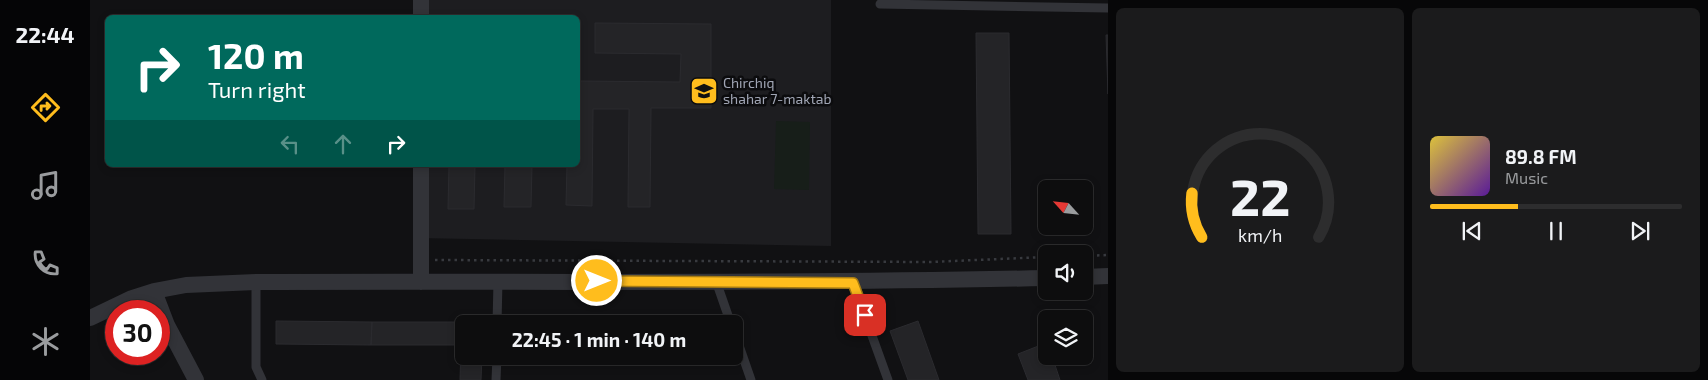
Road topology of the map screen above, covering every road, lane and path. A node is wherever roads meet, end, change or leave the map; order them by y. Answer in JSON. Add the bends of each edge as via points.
{"nodes":[{"id":1,"x":421,"y":0,"type":"edge"},
{"id":2,"x":880,"y":4,"type":"dead end"},
{"id":3,"x":1108,"y":8,"type":"edge"},
{"id":4,"x":421,"y":15,"type":"edge"},
{"id":5,"x":421,"y":167,"type":"edge"},
{"id":6,"x":1108,"y":255,"type":"edge"},
{"id":7,"x":1093,"y":256,"type":"edge"},
{"id":8,"x":1038,"y":257,"type":"edge"},
{"id":9,"x":421,"y":260,"type":"junction"},
{"id":10,"x":1108,"y":276,"type":"edge"},
{"id":11,"x":1093,"y":277,"type":"edge"},
{"id":12,"x":1038,"y":278,"type":"edge"},
{"id":13,"x":716,"y":280,"type":"junction"},
{"id":14,"x":498,"y":281,"type":"junction"},
{"id":15,"x":256,"y":282,"type":"junction"},
{"id":16,"x":421,"y":282,"type":"junction"},
{"id":17,"x":853,"y":283,"type":"junction"},
{"id":18,"x":154,"y":291,"type":"junction"},
{"id":19,"x":497,"y":315,"type":"edge"},
{"id":20,"x":728,"y":315,"type":"edge"},
{"id":21,"x":90,"y":318,"type":"edge"},
{"id":22,"x":743,"y":359,"type":"edge"},
{"id":23,"x":497,"y":365,"type":"edge"},
{"id":24,"x":196,"y":380,"type":"edge"},
{"id":25,"x":262,"y":380,"type":"edge"},
{"id":26,"x":496,"y":380,"type":"edge"},
{"id":27,"x":750,"y":380,"type":"edge"},
{"id":28,"x":888,"y":380,"type":"edge"}],
"edges":[{"from":1,"to":4,"type":"street"},
{"from":2,"to":3,"type":"lane"},
{"from":5,"to":9,"type":"street"},
{"from":6,"to":7,"type":"path"},
{"from":8,"to":9,"type":"path","via":[[930,262]]},
{"from":9,"to":16,"type":"street"},
{"from":10,"to":11,"type":"street"},
{"from":12,"to":17,"type":"street"},
{"from":13,"to":14,"type":"street"},
{"from":13,"to":17,"type":"street"},
{"from":13,"to":20,"type":"lane"},
{"from":14,"to":16,"type":"street"},
{"from":14,"to":19,"type":"lane"},
{"from":15,"to":16,"type":"street"},
{"from":15,"to":18,"type":"street","via":[[186,285]]},
{"from":15,"to":25,"type":"lane","via":[[256,367]]},
{"from":17,"to":28,"type":"lane"},
{"from":18,"to":21,"type":"street"},
{"from":18,"to":24,"type":"street","via":[[167,325]]},
{"from":22,"to":27,"type":"lane"},
{"from":23,"to":26,"type":"lane"}]}
